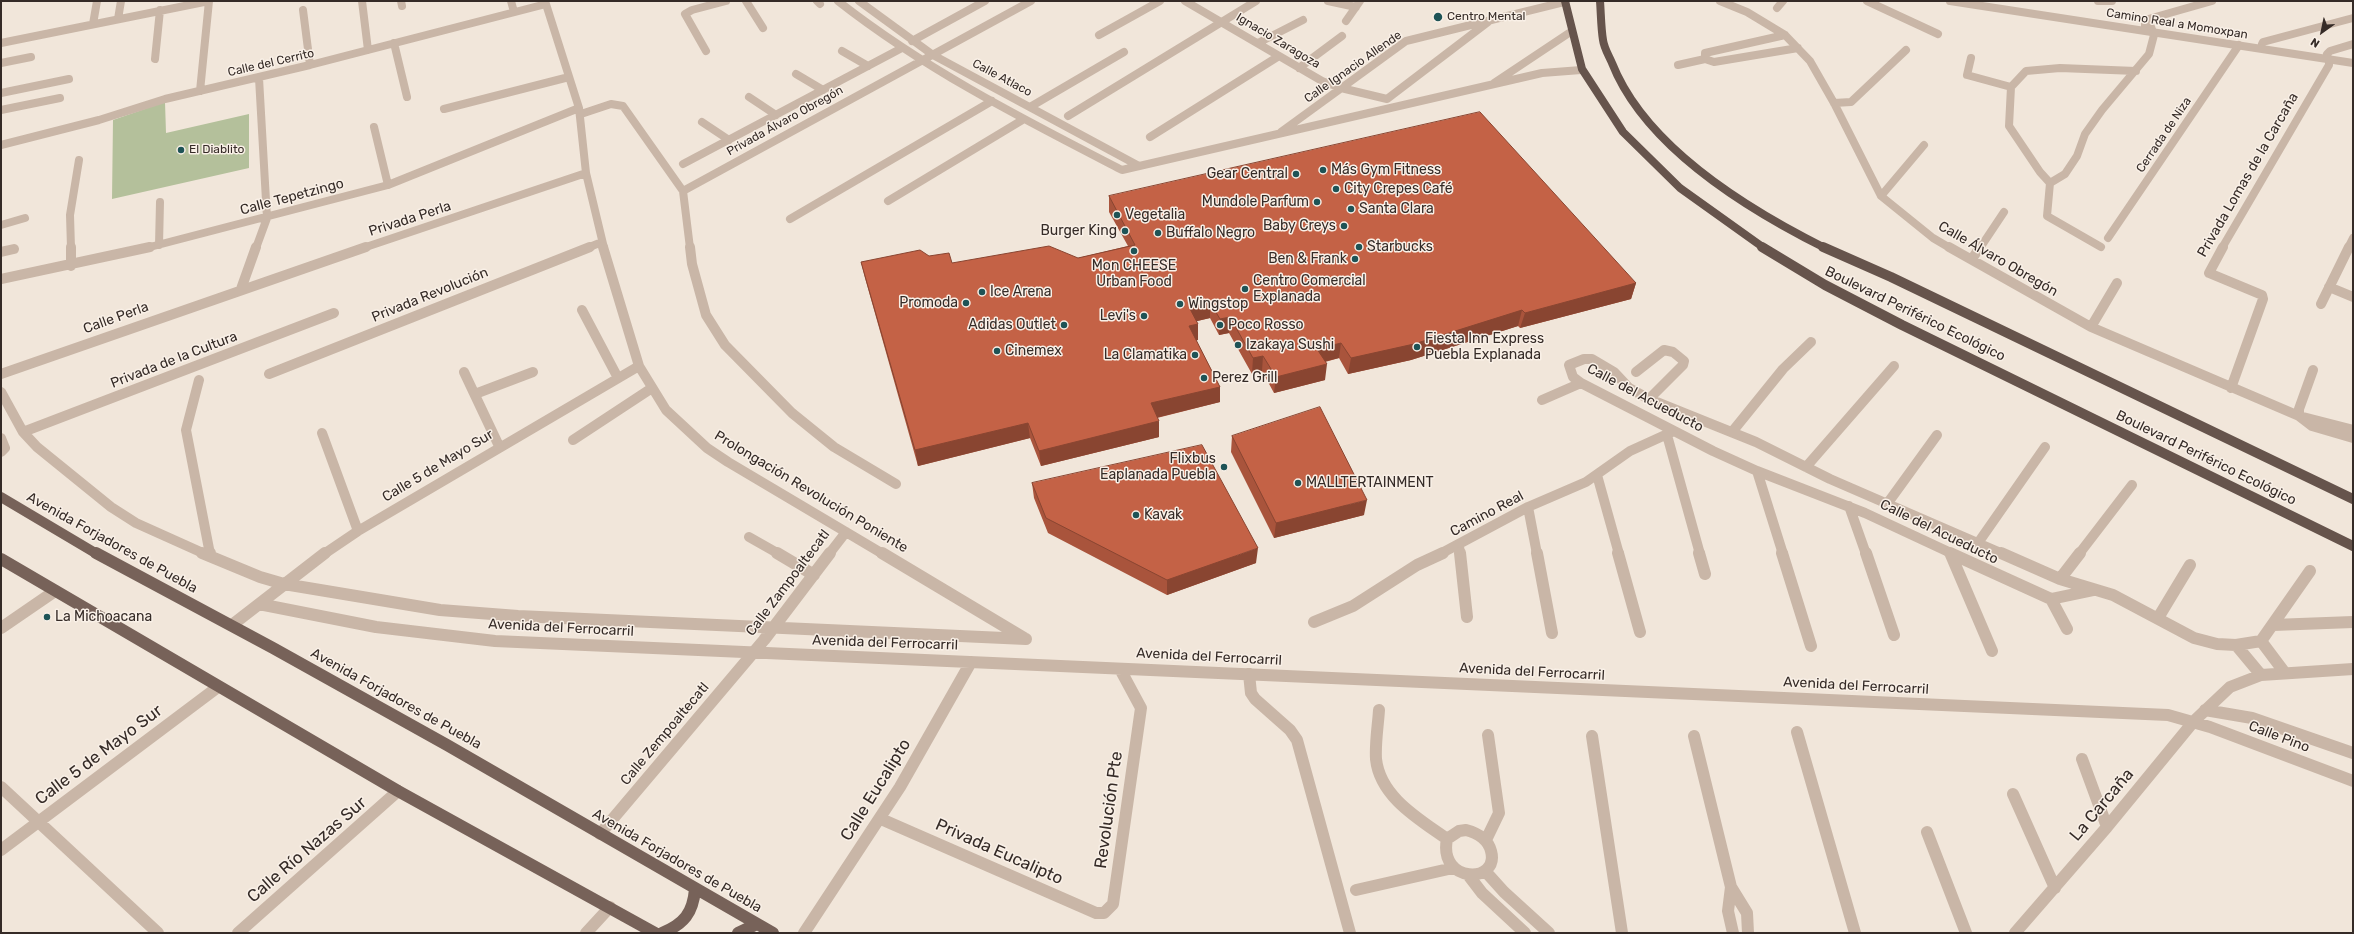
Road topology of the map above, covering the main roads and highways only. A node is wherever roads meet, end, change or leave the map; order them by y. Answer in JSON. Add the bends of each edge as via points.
{"nodes":[{"id":1,"x":1564,"y":1,"type":"edge"},
{"id":2,"x":1601,"y":4,"type":"edge"},
{"id":3,"x":1,"y":497,"type":"edge"},
{"id":4,"x":2353,"y":499,"type":"edge"},
{"id":5,"x":2353,"y":546,"type":"edge"},
{"id":6,"x":1,"y":559,"type":"edge"},
{"id":7,"x":695,"y":889,"type":"junction"},
{"id":8,"x":757,"y":924,"type":"junction"},
{"id":9,"x":655,"y":933,"type":"edge"},
{"id":10,"x":662,"y":933,"type":"edge"},
{"id":11,"x":738,"y":933,"type":"edge"},
{"id":12,"x":773,"y":933,"type":"edge"}],
"edges":[{"from":1,"to":5,"type":"highway","name":"Boulevard Periférico Ecológico","via":[[1569,33],[1581,70],[1592,91],[1658,170],[1734,230],[1819,283]]},
{"from":2,"to":4,"type":"highway","name":"Boulevard Periférico Ecológico","via":[[1604,41],[1610,61],[1633,101],[1664,140],[1707,176],[1754,209],[1820,246],[1891,277]]},
{"from":3,"to":7,"type":"main road","name":"Avenida Forjadores de Puebla","via":[[105,559],[232,625],[447,745]]},
{"from":6,"to":9,"type":"main road","via":[[398,791]]},
{"from":7,"to":8,"type":"main road","name":"Avenida Forjadores de Puebla"},
{"from":7,"to":10,"type":"main road","via":[[693,910],[688,918]]},
{"from":8,"to":11,"type":"main road"},
{"from":8,"to":12,"type":"main road","name":"Avenida Forjadores de Puebla"}]}
